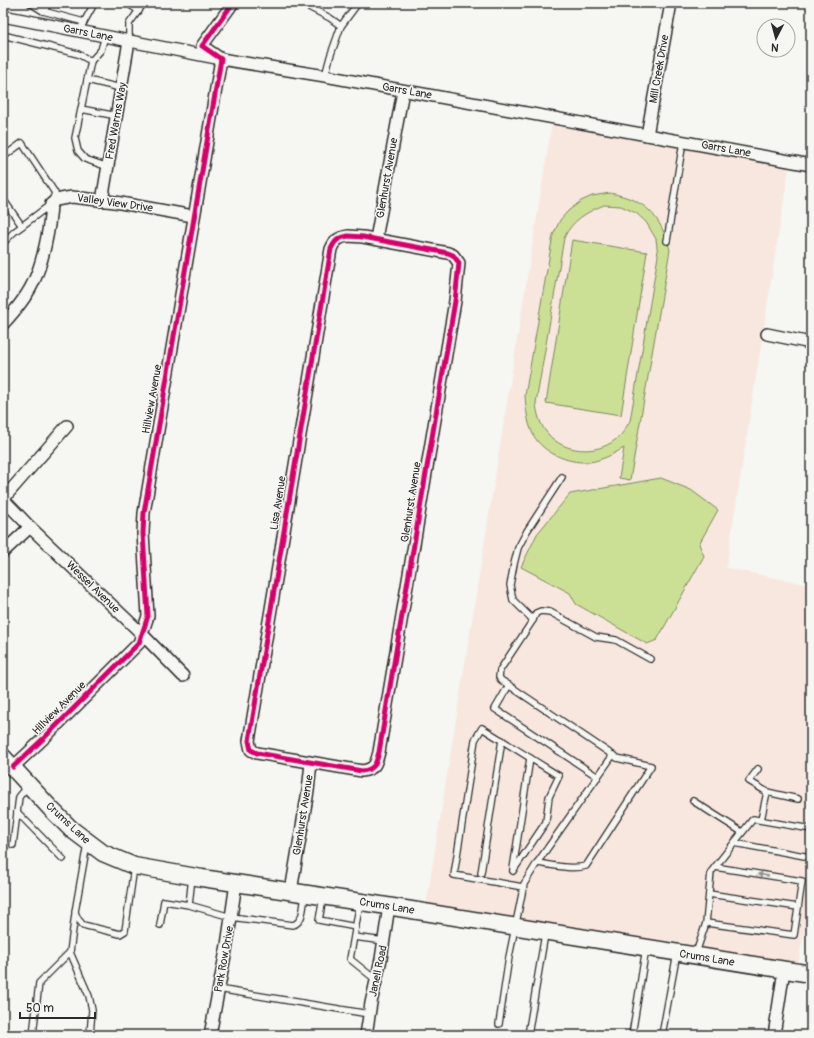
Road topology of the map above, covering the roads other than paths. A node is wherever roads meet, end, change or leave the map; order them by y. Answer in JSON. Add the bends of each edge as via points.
{"nodes":[{"id":1,"x":49,"y":3,"type":"edge"},
{"id":2,"x":93,"y":3,"type":"edge"},
{"id":3,"x":127,"y":3,"type":"edge"},
{"id":4,"x":144,"y":3,"type":"edge"},
{"id":5,"x":233,"y":3,"type":"edge"},
{"id":6,"x":301,"y":3,"type":"edge"},
{"id":7,"x":358,"y":3,"type":"edge"},
{"id":8,"x":671,"y":3,"type":"edge"},
{"id":9,"x":32,"y":4,"type":"edge"},
{"id":10,"x":43,"y":11,"type":"junction"},
{"id":11,"x":139,"y":11,"type":"junction"},
{"id":12,"x":3,"y":16,"type":"edge"},
{"id":13,"x":341,"y":26,"type":"junction"},
{"id":14,"x":81,"y":27,"type":"junction"},
{"id":15,"x":3,"y":35,"type":"edge"},
{"id":16,"x":105,"y":36,"type":"junction"},
{"id":17,"x":129,"y":41,"type":"junction"},
{"id":18,"x":221,"y":59,"type":"junction"},
{"id":19,"x":91,"y":61,"type":"junction"},
{"id":20,"x":325,"y":76,"type":"junction"},
{"id":21,"x":87,"y":80,"type":"junction"},
{"id":22,"x":121,"y":88,"type":"junction"},
{"id":23,"x":403,"y":90,"type":"junction"},
{"id":24,"x":81,"y":109,"type":"junction"},
{"id":25,"x":117,"y":116,"type":"junction"},
{"id":26,"x":647,"y":135,"type":"junction"},
{"id":27,"x":683,"y":142,"type":"junction"},
{"id":28,"x":3,"y":157,"type":"edge"},
{"id":29,"x":811,"y":165,"type":"edge"},
{"id":30,"x":108,"y":167,"type":"junction"},
{"id":31,"x":3,"y":199,"type":"edge"},
{"id":32,"x":102,"y":201,"type":"junction"},
{"id":33,"x":51,"y":204,"type":"junction"},
{"id":34,"x":194,"y":216,"type":"junction"},
{"id":35,"x":22,"y":226,"type":"junction"},
{"id":36,"x":376,"y":239,"type":"junction"},
{"id":37,"x":4,"y":241,"type":"edge"},
{"id":38,"x":667,"y":241,"type":"dead end"},
{"id":39,"x":3,"y":324,"type":"edge"},
{"id":40,"x":767,"y":334,"type":"dead end"},
{"id":41,"x":811,"y":343,"type":"edge"},
{"id":42,"x":67,"y":426,"type":"dead end"},
{"id":43,"x":562,"y":477,"type":"dead end"},
{"id":44,"x":3,"y":499,"type":"edge"},
{"id":45,"x":30,"y":527,"type":"junction"},
{"id":46,"x":3,"y":552,"type":"edge"},
{"id":47,"x":533,"y":620,"type":"junction"},
{"id":48,"x":142,"y":634,"type":"junction"},
{"id":49,"x":650,"y":659,"type":"dead end"},
{"id":50,"x":183,"y":676,"type":"dead end"},
{"id":51,"x":509,"y":685,"type":"junction"},
{"id":52,"x":502,"y":740,"type":"junction"},
{"id":53,"x":613,"y":755,"type":"junction"},
{"id":54,"x":530,"y":758,"type":"junction"},
{"id":55,"x":8,"y":762,"type":"edge"},
{"id":56,"x":311,"y":763,"type":"junction"},
{"id":57,"x":758,"y":769,"type":"dead end"},
{"id":58,"x":598,"y":777,"type":"junction"},
{"id":59,"x":29,"y":785,"type":"junction"},
{"id":60,"x":767,"y":792,"type":"junction"},
{"id":61,"x":798,"y":799,"type":"dead end"},
{"id":62,"x":693,"y":801,"type":"dead end"},
{"id":63,"x":17,"y":812,"type":"junction"},
{"id":64,"x":761,"y":820,"type":"junction"},
{"id":65,"x":811,"y":829,"type":"edge"},
{"id":66,"x":742,"y":832,"type":"junction"},
{"id":67,"x":87,"y":842,"type":"junction"},
{"id":68,"x":734,"y":843,"type":"junction"},
{"id":69,"x":13,"y":845,"type":"dead end"},
{"id":70,"x":811,"y":849,"type":"edge"},
{"id":71,"x":63,"y":859,"type":"dead end"},
{"id":72,"x":537,"y":863,"type":"junction"},
{"id":73,"x":134,"y":866,"type":"junction"},
{"id":74,"x":715,"y":867,"type":"junction"},
{"id":75,"x":481,"y":873,"type":"dead end"},
{"id":76,"x":192,"y":877,"type":"junction"},
{"id":77,"x":236,"y":883,"type":"junction"},
{"id":78,"x":524,"y":887,"type":"junction"},
{"id":79,"x":298,"y":892,"type":"junction"},
{"id":80,"x":709,"y":894,"type":"junction"},
{"id":81,"x":323,"y":896,"type":"junction"},
{"id":82,"x":360,"y":902,"type":"junction"},
{"id":83,"x":189,"y":905,"type":"junction"},
{"id":84,"x":389,"y":906,"type":"junction"},
{"id":85,"x":798,"y":907,"type":"junction"},
{"id":86,"x":75,"y":912,"type":"junction"},
{"id":87,"x":231,"y":917,"type":"junction"},
{"id":88,"x":706,"y":923,"type":"junction"},
{"id":89,"x":160,"y":925,"type":"dead end"},
{"id":90,"x":356,"y":927,"type":"junction"},
{"id":91,"x":515,"y":927,"type":"junction"},
{"id":92,"x":546,"y":931,"type":"junction"},
{"id":93,"x":354,"y":936,"type":"junction"},
{"id":94,"x":384,"y":941,"type":"junction"},
{"id":95,"x":646,"y":948,"type":"junction"},
{"id":96,"x":70,"y":952,"type":"junction"},
{"id":97,"x":677,"y":953,"type":"junction"},
{"id":98,"x":696,"y":956,"type":"junction"},
{"id":99,"x":784,"y":970,"type":"junction"},
{"id":100,"x":811,"y":974,"type":"edge"},
{"id":101,"x":376,"y":980,"type":"junction"},
{"id":102,"x":218,"y":989,"type":"junction"},
{"id":103,"x":369,"y":1014,"type":"junction"},
{"id":104,"x":499,"y":1024,"type":"dead end"},
{"id":105,"x":529,"y":1029,"type":"dead end"},
{"id":106,"x":33,"y":1035,"type":"edge"},
{"id":107,"x":90,"y":1035,"type":"edge"},
{"id":108,"x":210,"y":1035,"type":"edge"},
{"id":109,"x":366,"y":1035,"type":"edge"},
{"id":110,"x":632,"y":1035,"type":"edge"},
{"id":111,"x":662,"y":1035,"type":"edge"},
{"id":112,"x":774,"y":1035,"type":"edge"}],
"edges":[{"from":1,"to":10,"type":"lane"},
{"from":2,"to":14,"type":"lane"},
{"from":3,"to":11,"type":"lane"},
{"from":4,"to":11,"type":"lane"},
{"from":5,"to":18,"type":"street","via":[[202,46]]},
{"from":6,"to":13,"type":"lane"},
{"from":7,"to":13,"type":"lane"},
{"from":8,"to":26,"type":"street","name":"Mill Creek Drive"},
{"from":9,"to":10,"type":"lane"},
{"from":10,"to":14,"type":"lane"},
{"from":11,"to":17,"type":"lane","via":[[129,24]]},
{"from":12,"to":14,"type":"street","name":"Garrs Lane"},
{"from":13,"to":20,"type":"lane"},
{"from":14,"to":16,"type":"street","name":"Garrs Lane"},
{"from":15,"to":19,"type":"lane","via":[[78,54]]},
{"from":16,"to":17,"type":"street","name":"Garrs Lane"},
{"from":16,"to":19,"type":"lane","via":[[101,50]]},
{"from":17,"to":18,"type":"street","name":"Garrs Lane"},
{"from":17,"to":22,"type":"street","name":"Fred Warms Way"},
{"from":18,"to":20,"type":"street","name":"Garrs Lane"},
{"from":18,"to":34,"type":"street","name":"Hillview Avenue"},
{"from":19,"to":21,"type":"lane"},
{"from":20,"to":23,"type":"street","name":"Garrs Lane"},
{"from":21,"to":22,"type":"lane"},
{"from":21,"to":24,"type":"lane"},
{"from":22,"to":25,"type":"street","name":"Fred Warms Way"},
{"from":23,"to":26,"type":"street","name":"Garrs Lane"},
{"from":23,"to":36,"type":"street","name":"Glenhurst Avenue"},
{"from":24,"to":25,"type":"lane"},
{"from":24,"to":30,"type":"lane","via":[[75,138],[78,151],[85,159]]},
{"from":25,"to":30,"type":"street","name":"Fred Warms Way"},
{"from":26,"to":27,"type":"street","name":"Garrs Lane"},
{"from":27,"to":29,"type":"street","name":"Garrs Lane"},
{"from":27,"to":38,"type":"lane"},
{"from":28,"to":33,"type":"lane","via":[[22,143],[55,193]]},
{"from":30,"to":32,"type":"street","name":"Fred Warms Way"},
{"from":31,"to":35,"type":"lane"},
{"from":32,"to":33,"type":"street","name":"Valley View Drive","via":[[72,197],[56,200]]},
{"from":32,"to":34,"type":"street","name":"Valley View Drive"},
{"from":33,"to":35,"type":"lane"},
{"from":33,"to":39,"type":"street","via":[[36,277],[23,301]]},
{"from":34,"to":48,"type":"street","name":"Hillview Avenue","via":[[144,513],[148,616]]},
{"from":35,"to":37,"type":"lane"},
{"from":36,"to":56,"type":"street","name":"Lisa Avenue","via":[[340,237],[331,250],[250,735],[250,748],[257,753]]},
{"from":36,"to":56,"type":"street","name":"Glenhurst Avenue","via":[[453,255],[459,263],[456,301],[377,760],[373,768],[362,771]]},
{"from":40,"to":41,"type":"street"},
{"from":42,"to":44,"type":"street"},
{"from":43,"to":47,"type":"lane","via":[[521,542],[512,571],[510,585],[513,600]]},
{"from":44,"to":45,"type":"street","name":"Wessel Avenue"},
{"from":45,"to":46,"type":"street"},
{"from":45,"to":48,"type":"street","name":"Wessel Avenue"},
{"from":47,"to":49,"type":"lane","via":[[536,613],[550,612],[596,637],[616,640]]},
{"from":47,"to":51,"type":"lane","via":[[500,670],[499,677]]},
{"from":48,"to":50,"type":"street","name":"Wessel Avenue"},
{"from":48,"to":55,"type":"street","name":"Hillview Avenue","via":[[139,643],[44,738]]},
{"from":51,"to":53,"type":"lane"},
{"from":51,"to":58,"type":"lane","via":[[494,708]]},
{"from":52,"to":54,"type":"lane"},
{"from":52,"to":75,"type":"lane"},
{"from":52,"to":78,"type":"lane","via":[[482,728],[475,740],[454,876]]},
{"from":53,"to":58,"type":"lane"},
{"from":53,"to":72,"type":"lane","via":[[651,766],[586,866],[580,868]]},
{"from":54,"to":54,"type":"lane","via":[[559,776],[549,797],[546,822],[513,871]]},
{"from":55,"to":59,"type":"main road","name":"Crums Lane"},
{"from":56,"to":79,"type":"street","name":"Glenhurst Avenue"},
{"from":57,"to":60,"type":"lane","via":[[749,781]]},
{"from":58,"to":72,"type":"lane"},
{"from":59,"to":63,"type":"lane","via":[[19,796]]},
{"from":59,"to":67,"type":"main road","name":"Crums Lane"},
{"from":60,"to":61,"type":"lane"},
{"from":60,"to":64,"type":"lane"},
{"from":62,"to":66,"type":"lane"},
{"from":63,"to":69,"type":"lane"},
{"from":63,"to":71,"type":"lane"},
{"from":64,"to":65,"type":"lane"},
{"from":64,"to":66,"type":"lane","via":[[752,819]]},
{"from":66,"to":68,"type":"lane"},
{"from":67,"to":73,"type":"main road","name":"Crums Lane","via":[[112,858]]},
{"from":67,"to":86,"type":"lane"},
{"from":68,"to":70,"type":"lane","via":[[810,857]]},
{"from":68,"to":74,"type":"lane"},
{"from":72,"to":78,"type":"lane"},
{"from":73,"to":76,"type":"main road","name":"Crums Lane"},
{"from":73,"to":86,"type":"lane","via":[[125,931],[120,934],[83,925]]},
{"from":74,"to":80,"type":"lane"},
{"from":85,"to":74,"type":"lane","one_way":true,"via":[[802,881]]},
{"from":76,"to":77,"type":"main road","name":"Crums Lane"},
{"from":76,"to":83,"type":"lane"},
{"from":77,"to":79,"type":"main road","name":"Crums Lane"},
{"from":77,"to":87,"type":"street","name":"Park Row Drive"},
{"from":78,"to":91,"type":"lane"},
{"from":79,"to":81,"type":"main road","name":"Crums Lane"},
{"from":79,"to":87,"type":"lane","via":[[301,918],[298,924],[293,926]]},
{"from":80,"to":85,"type":"lane"},
{"from":80,"to":88,"type":"lane"},
{"from":81,"to":82,"type":"main road","name":"Crums Lane"},
{"from":81,"to":90,"type":"lane","via":[[320,920]]},
{"from":82,"to":84,"type":"main road","name":"Crums Lane"},
{"from":82,"to":90,"type":"lane"},
{"from":83,"to":87,"type":"lane"},
{"from":83,"to":89,"type":"lane","via":[[164,901]]},
{"from":84,"to":91,"type":"main road","name":"Crums Lane"},
{"from":84,"to":94,"type":"street","name":"Janell Road"},
{"from":85,"to":88,"type":"lane","via":[[794,935]]},
{"from":86,"to":96,"type":"lane"},
{"from":87,"to":102,"type":"street","name":"Park Row Drive"},
{"from":88,"to":98,"type":"lane"},
{"from":90,"to":93,"type":"lane"},
{"from":91,"to":92,"type":"main road","name":"Crums Lane"},
{"from":91,"to":104,"type":"lane"},
{"from":92,"to":95,"type":"main road","name":"Crums Lane"},
{"from":92,"to":105,"type":"lane"},
{"from":93,"to":94,"type":"lane"},
{"from":93,"to":101,"type":"lane","via":[[350,959]]},
{"from":94,"to":101,"type":"street","name":"Janell Road"},
{"from":95,"to":97,"type":"main road","name":"Crums Lane"},
{"from":95,"to":110,"type":"lane"},
{"from":96,"to":106,"type":"lane","via":[[40,982]]},
{"from":96,"to":107,"type":"lane","via":[[89,996],[92,1010]]},
{"from":97,"to":98,"type":"main road","name":"Crums Lane"},
{"from":97,"to":111,"type":"lane"},
{"from":98,"to":99,"type":"main road","name":"Crums Lane"},
{"from":99,"to":100,"type":"main road","name":"Crums Lane"},
{"from":99,"to":112,"type":"street"},
{"from":101,"to":103,"type":"street","name":"Janell Road"},
{"from":102,"to":103,"type":"lane"},
{"from":102,"to":108,"type":"street","name":"Park Row Drive"},
{"from":103,"to":109,"type":"street","name":"Janell Road"}]}
